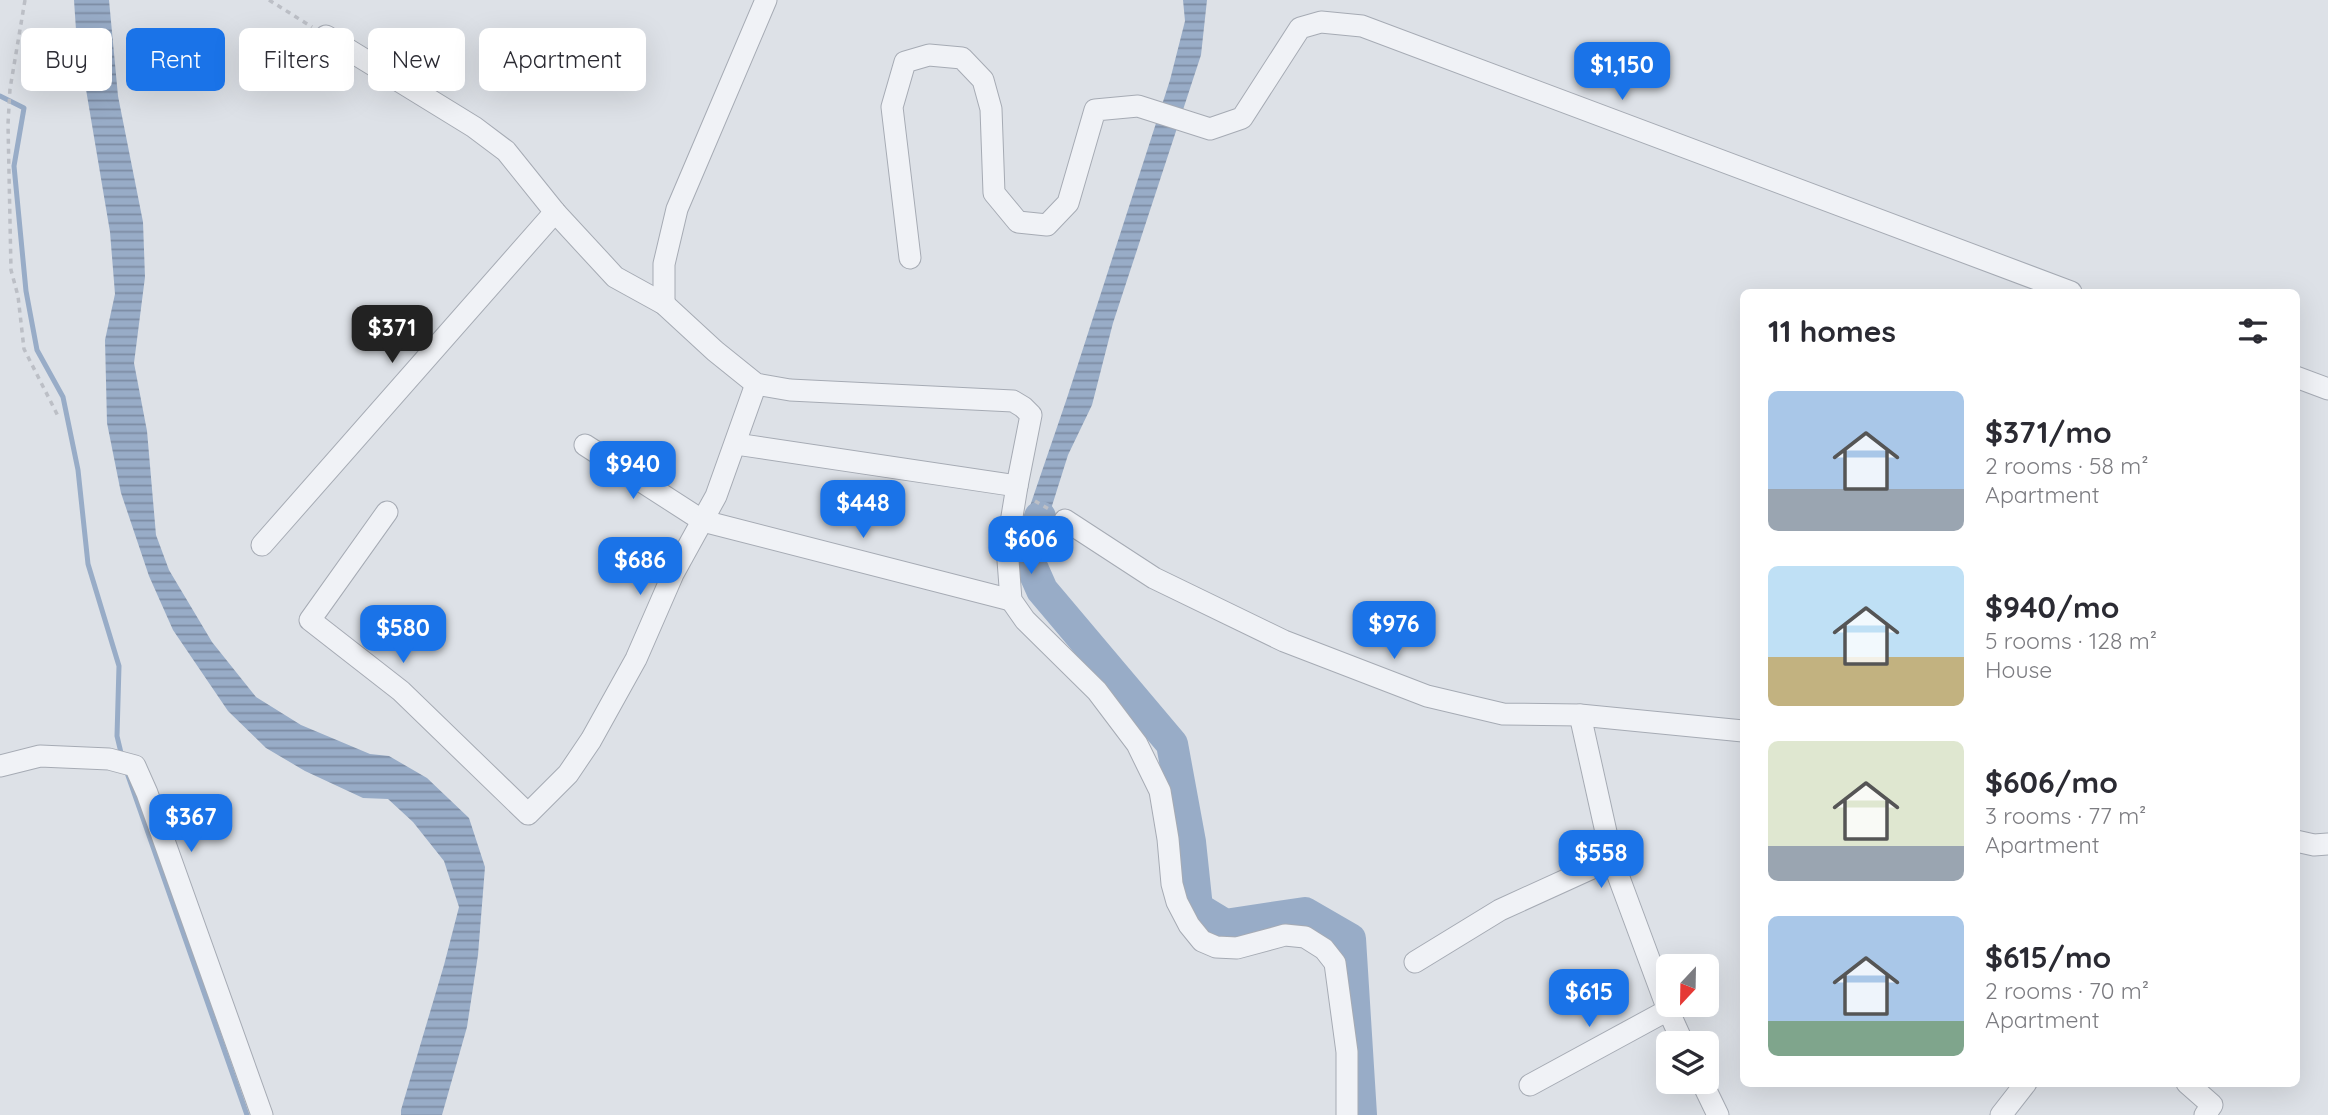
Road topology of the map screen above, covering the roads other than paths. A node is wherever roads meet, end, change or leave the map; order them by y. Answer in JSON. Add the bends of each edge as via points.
{"nodes":[{"id":1,"x":766,"y":0,"type":"edge"},
{"id":2,"x":354,"y":53,"type":"edge"},
{"id":3,"x":555,"y":212,"type":"junction"},
{"id":4,"x":910,"y":258,"type":"dead end"},
{"id":5,"x":2063,"y":289,"type":"edge"},
{"id":6,"x":664,"y":304,"type":"junction"},
{"id":7,"x":2300,"y":378,"type":"edge"},
{"id":8,"x":756,"y":384,"type":"junction"},
{"id":9,"x":2328,"y":388,"type":"edge"},
{"id":10,"x":736,"y":444,"type":"junction"},
{"id":11,"x":586,"y":445,"type":"dead end"},
{"id":12,"x":1022,"y":491,"type":"junction"},
{"id":13,"x":387,"y":512,"type":"dead end"},
{"id":14,"x":1060,"y":516,"type":"road end"},
{"id":15,"x":704,"y":521,"type":"junction"},
{"id":16,"x":262,"y":545,"type":"dead end"},
{"id":17,"x":1012,"y":600,"type":"junction"},
{"id":18,"x":1580,"y":715,"type":"junction"},
{"id":19,"x":1740,"y":731,"type":"edge"},
{"id":20,"x":0,"y":766,"type":"edge"},
{"id":21,"x":2300,"y":842,"type":"edge"},
{"id":22,"x":2328,"y":844,"type":"edge"},
{"id":23,"x":1612,"y":859,"type":"junction"},
{"id":24,"x":1415,"y":962,"type":"dead end"},
{"id":25,"x":1656,"y":978,"type":"edge"},
{"id":26,"x":1656,"y":1017,"type":"edge"},
{"id":27,"x":1530,"y":1085,"type":"dead end"},
{"id":28,"x":2015,"y":1087,"type":"edge"},
{"id":29,"x":2192,"y":1087,"type":"edge"},
{"id":30,"x":1708,"y":1094,"type":"edge"},
{"id":31,"x":262,"y":1115,"type":"edge"},
{"id":32,"x":1347,"y":1115,"type":"edge"},
{"id":33,"x":1718,"y":1115,"type":"edge"},
{"id":34,"x":2001,"y":1115,"type":"edge"},
{"id":35,"x":2205,"y":1115,"type":"edge"}],
"edges":[{"from":1,"to":6,"type":"street","via":[[677,209],[664,264]]},
{"from":2,"to":3,"type":"street","via":[[506,151]]},
{"from":3,"to":6,"type":"street","via":[[615,278]]},
{"from":3,"to":16,"type":"street"},
{"from":4,"to":5,"type":"street","via":[[892,107],[905,62],[929,55],[962,58],[983,80],[991,108],[994,193],[1018,222],[1047,225],[1068,203],[1095,110],[1138,106],[1210,129],[1242,118],[1300,28],[1321,22],[1362,26]]},
{"from":6,"to":8,"type":"street"},
{"from":7,"to":9,"type":"street"},
{"from":8,"to":10,"type":"street"},
{"from":8,"to":12,"type":"street","via":[[790,390],[1013,401],[1031,415]]},
{"from":10,"to":12,"type":"street"},
{"from":10,"to":15,"type":"street"},
{"from":11,"to":15,"type":"street"},
{"from":12,"to":17,"type":"street","via":[[1007,547]]},
{"from":13,"to":15,"type":"street","via":[[310,621],[401,691],[528,814],[568,774],[591,740]]},
{"from":14,"to":18,"type":"street","via":[[1154,578],[1284,641],[1414,691],[1503,714]]},
{"from":15,"to":17,"type":"street"},
{"from":17,"to":32,"type":"street","via":[[1025,620],[1097,691],[1137,744],[1160,791],[1177,902],[1202,941],[1237,948],[1285,935],[1305,937],[1335,963],[1347,1052]]},
{"from":18,"to":19,"type":"street"},
{"from":18,"to":23,"type":"street"},
{"from":20,"to":31,"type":"street","via":[[40,756],[108,759],[135,766]]},
{"from":21,"to":22,"type":"street"},
{"from":23,"to":24,"type":"street","via":[[1500,910]]},
{"from":23,"to":25,"type":"street"},
{"from":26,"to":27,"type":"street"},
{"from":28,"to":34,"type":"street"},
{"from":29,"to":35,"type":"street","via":[[2212,1105]]},
{"from":30,"to":33,"type":"street"}]}
